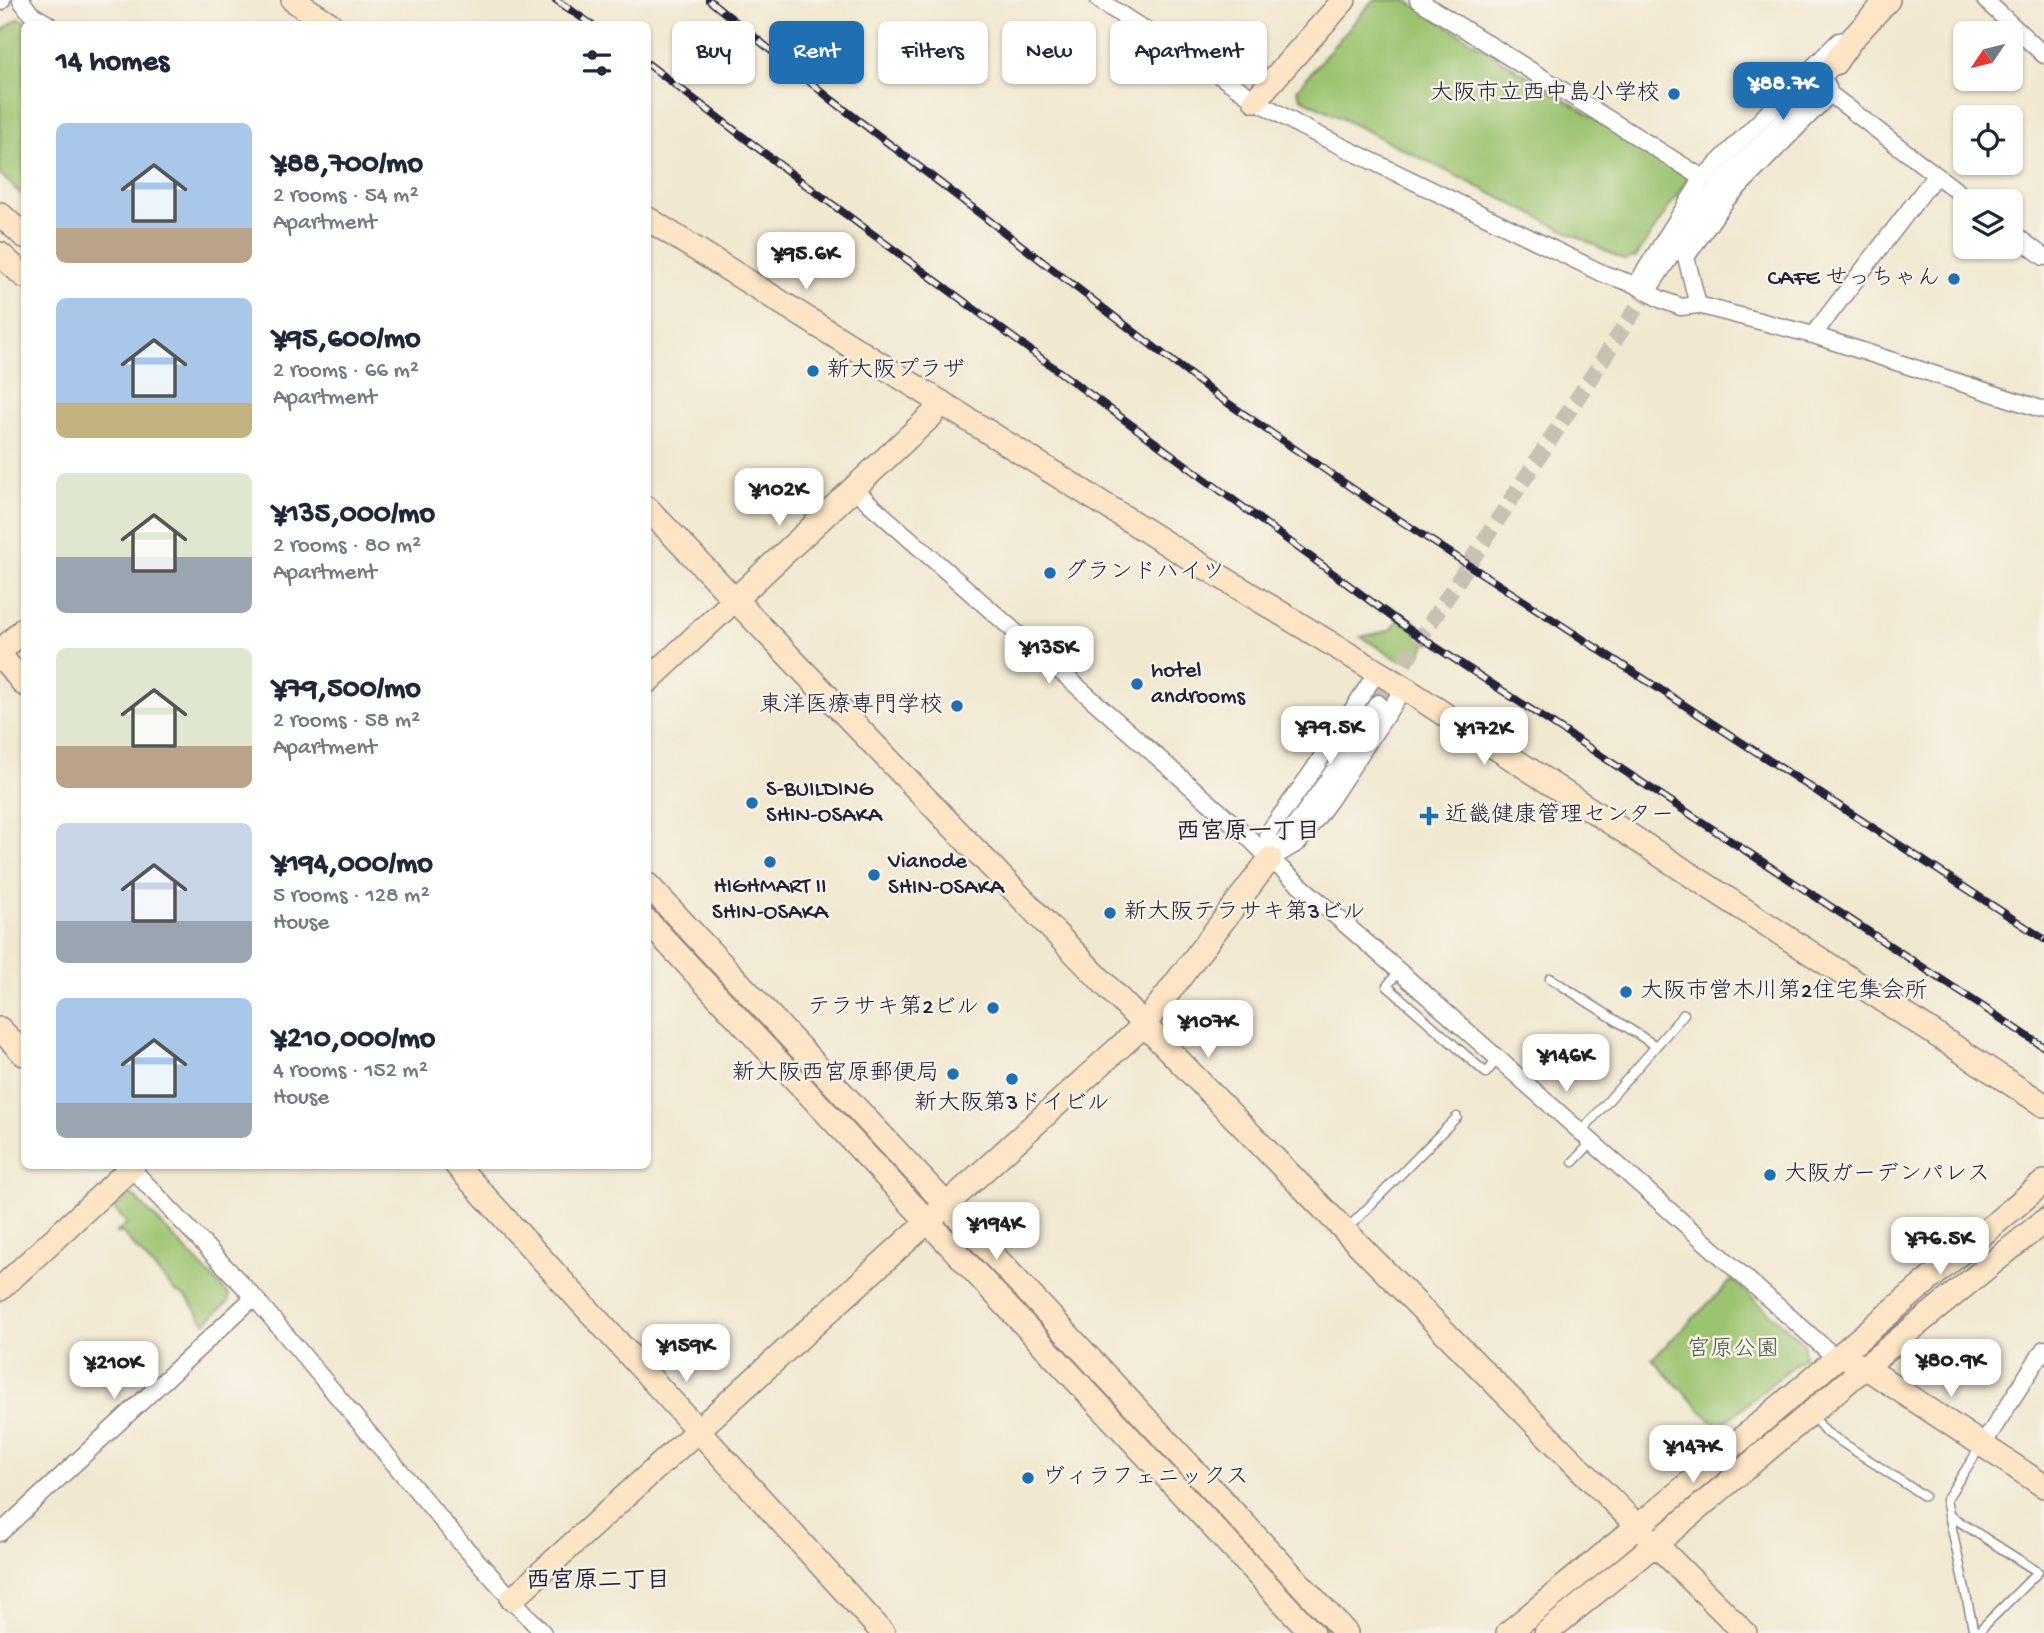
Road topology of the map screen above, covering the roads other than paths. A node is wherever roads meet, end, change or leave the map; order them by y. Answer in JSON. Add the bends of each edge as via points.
{"nodes":[{"id":1,"x":21,"y":0,"type":"edge"},
{"id":2,"x":293,"y":0,"type":"edge"},
{"id":3,"x":1099,"y":0,"type":"edge"},
{"id":4,"x":1343,"y":0,"type":"edge"},
{"id":5,"x":1418,"y":0,"type":"edge"},
{"id":6,"x":1888,"y":0,"type":"edge"},
{"id":7,"x":1986,"y":0,"type":"edge"},
{"id":8,"x":43,"y":21,"type":"edge"},
{"id":9,"x":325,"y":21,"type":"edge"},
{"id":10,"x":1851,"y":40,"type":"junction"},
{"id":11,"x":2044,"y":55,"type":"edge"},
{"id":12,"x":1835,"y":63,"type":"junction"},
{"id":13,"x":1830,"y":94,"type":"junction"},
{"id":14,"x":1255,"y":100,"type":"junction"},
{"id":15,"x":1936,"y":176,"type":"junction"},
{"id":16,"x":1703,"y":178,"type":"junction"},
{"id":17,"x":1954,"y":189,"type":"edge"},
{"id":18,"x":0,"y":214,"type":"edge"},
{"id":19,"x":651,"y":221,"type":"edge"},
{"id":20,"x":21,"y":233,"type":"edge"},
{"id":21,"x":2023,"y":241,"type":"edge"},
{"id":22,"x":0,"y":254,"type":"edge"},
{"id":23,"x":2044,"y":257,"type":"edge"},
{"id":24,"x":21,"y":273,"type":"edge"},
{"id":25,"x":1644,"y":284,"type":"junction"},
{"id":26,"x":1698,"y":305,"type":"junction"},
{"id":27,"x":1813,"y":335,"type":"junction"},
{"id":28,"x":941,"y":402,"type":"junction"},
{"id":29,"x":2044,"y":410,"type":"edge"},
{"id":30,"x":855,"y":488,"type":"junction"},
{"id":31,"x":651,"y":512,"type":"edge"},
{"id":32,"x":734,"y":600,"type":"junction"},
{"id":33,"x":21,"y":632,"type":"edge"},
{"id":34,"x":0,"y":654,"type":"edge"},
{"id":35,"x":1377,"y":671,"type":"junction"},
{"id":36,"x":651,"y":678,"type":"edge"},
{"id":37,"x":21,"y":680,"type":"edge"},
{"id":38,"x":1404,"y":688,"type":"junction"},
{"id":39,"x":1378,"y":703,"type":"tunnel mouth"},
{"id":40,"x":1270,"y":859,"type":"junction"},
{"id":41,"x":651,"y":888,"type":"edge"},
{"id":42,"x":651,"y":925,"type":"edge"},
{"id":43,"x":1550,"y":978,"type":"dead end"},
{"id":44,"x":1684,"y":1014,"type":"dead end"},
{"id":45,"x":1143,"y":1026,"type":"junction"},
{"id":46,"x":0,"y":1029,"type":"edge"},
{"id":47,"x":1656,"y":1046,"type":"junction"},
{"id":48,"x":21,"y":1051,"type":"edge"},
{"id":49,"x":2044,"y":1105,"type":"edge"},
{"id":50,"x":1457,"y":1117,"type":"dead end"},
{"id":51,"x":1587,"y":1137,"type":"junction"},
{"id":52,"x":1573,"y":1162,"type":"dead end"},
{"id":53,"x":128,"y":1169,"type":"edge"},
{"id":54,"x":134,"y":1169,"type":"edge"},
{"id":55,"x":460,"y":1169,"type":"edge"},
{"id":56,"x":2044,"y":1182,"type":"edge"},
{"id":57,"x":947,"y":1206,"type":"junction"},
{"id":58,"x":2044,"y":1221,"type":"edge"},
{"id":59,"x":929,"y":1222,"type":"junction"},
{"id":60,"x":1346,"y":1230,"type":"junction"},
{"id":61,"x":0,"y":1289,"type":"edge"},
{"id":62,"x":254,"y":1297,"type":"junction"},
{"id":63,"x":2044,"y":1349,"type":"edge"},
{"id":64,"x":1836,"y":1358,"type":"junction"},
{"id":65,"x":1864,"y":1367,"type":"junction"},
{"id":66,"x":1811,"y":1414,"type":"junction"},
{"id":67,"x":699,"y":1430,"type":"junction"},
{"id":68,"x":1982,"y":1446,"type":"junction"},
{"id":69,"x":2044,"y":1486,"type":"edge"},
{"id":70,"x":1924,"y":1496,"type":"dead end"},
{"id":71,"x":1949,"y":1516,"type":"junction"},
{"id":72,"x":1637,"y":1526,"type":"junction"},
{"id":73,"x":0,"y":1532,"type":"edge"},
{"id":74,"x":1656,"y":1544,"type":"junction"},
{"id":75,"x":512,"y":1599,"type":"junction"},
{"id":76,"x":543,"y":1633,"type":"edge"},
{"id":77,"x":883,"y":1633,"type":"edge"},
{"id":78,"x":1312,"y":1633,"type":"edge"},
{"id":79,"x":1346,"y":1633,"type":"edge"},
{"id":80,"x":1508,"y":1633,"type":"edge"},
{"id":81,"x":1546,"y":1633,"type":"edge"},
{"id":82,"x":1745,"y":1633,"type":"edge"},
{"id":83,"x":1975,"y":1633,"type":"edge"}],
"edges":[{"from":1,"to":8,"type":"street"},
{"from":2,"to":9,"type":"street"},
{"from":3,"to":14,"type":"street"},
{"from":4,"to":14,"type":"street"},
{"from":5,"to":16,"type":"street"},
{"from":6,"to":10,"type":"street"},
{"from":7,"to":11,"type":"street"},
{"from":10,"to":12,"type":"street"},
{"from":10,"to":16,"type":"street","via":[[1839,41]]},
{"from":12,"to":13,"type":"street","via":[[1827,85]]},
{"from":12,"to":25,"type":"street","via":[[1716,188]]},
{"from":13,"to":15,"type":"street"},
{"from":13,"to":26,"type":"street","via":[[1727,199],[1686,257]]},
{"from":14,"to":25,"type":"street","via":[[1508,229],[1604,274]]},
{"from":15,"to":17,"type":"street"},
{"from":15,"to":27,"type":"street"},
{"from":16,"to":25,"type":"street"},
{"from":18,"to":20,"type":"street"},
{"from":19,"to":28,"type":"street"},
{"from":21,"to":23,"type":"street"},
{"from":22,"to":24,"type":"street"},
{"from":25,"to":26,"type":"street","via":[[1660,299],[1681,307]]},
{"from":26,"to":27,"type":"street"},
{"from":27,"to":29,"type":"street"},
{"from":28,"to":30,"type":"street"},
{"from":28,"to":35,"type":"street"},
{"from":30,"to":32,"type":"street"},
{"from":30,"to":40,"type":"street"},
{"from":31,"to":32,"type":"street"},
{"from":32,"to":36,"type":"street"},
{"from":32,"to":45,"type":"street"},
{"from":33,"to":34,"type":"street"},
{"from":34,"to":37,"type":"street"},
{"from":35,"to":38,"type":"street"},
{"from":35,"to":40,"type":"street","via":[[1268,833]]},
{"from":38,"to":40,"type":"street","via":[[1298,842]]},
{"from":38,"to":49,"type":"street"},
{"from":39,"to":40,"type":"street"},
{"from":40,"to":45,"type":"street"},
{"from":40,"to":51,"type":"street"},
{"from":41,"to":57,"type":"street"},
{"from":42,"to":59,"type":"street"},
{"from":43,"to":47,"type":"lane"},
{"from":44,"to":47,"type":"lane"},
{"from":45,"to":57,"type":"street"},
{"from":45,"to":60,"type":"street"},
{"from":46,"to":48,"type":"street"},
{"from":47,"to":51,"type":"lane"},
{"from":50,"to":60,"type":"lane"},
{"from":51,"to":52,"type":"lane"},
{"from":51,"to":64,"type":"street"},
{"from":53,"to":61,"type":"street"},
{"from":54,"to":62,"type":"street"},
{"from":55,"to":67,"type":"street"},
{"from":56,"to":64,"type":"street"},
{"from":57,"to":59,"type":"street"},
{"from":57,"to":79,"type":"street"},
{"from":58,"to":65,"type":"street"},
{"from":59,"to":67,"type":"street"},
{"from":59,"to":78,"type":"street"},
{"from":60,"to":72,"type":"street"},
{"from":62,"to":73,"type":"street"},
{"from":62,"to":75,"type":"street"},
{"from":63,"to":68,"type":"street"},
{"from":64,"to":65,"type":"street"},
{"from":64,"to":72,"type":"street"},
{"from":65,"to":66,"type":"street"},
{"from":65,"to":68,"type":"street"},
{"from":66,"to":70,"type":"lane","via":[[1826,1432]]},
{"from":66,"to":74,"type":"street"},
{"from":67,"to":75,"type":"street"},
{"from":67,"to":77,"type":"street"},
{"from":68,"to":69,"type":"street"},
{"from":68,"to":71,"type":"lane","via":[[1946,1500]]},
{"from":71,"to":83,"type":"lane"},
{"from":71,"to":83,"type":"lane","via":[[2038,1572]]},
{"from":72,"to":74,"type":"street"},
{"from":72,"to":80,"type":"street"},
{"from":74,"to":81,"type":"street"},
{"from":74,"to":82,"type":"street"},
{"from":75,"to":76,"type":"street"}]}
